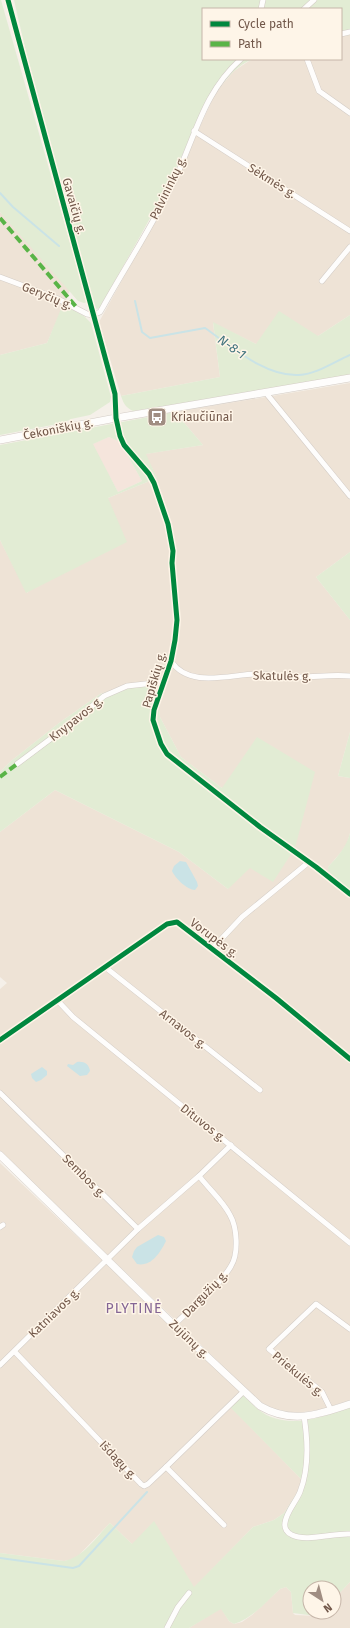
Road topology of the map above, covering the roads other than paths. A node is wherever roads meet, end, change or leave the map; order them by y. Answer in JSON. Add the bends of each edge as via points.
{"nodes":[{"id":1,"x":8,"y":0,"type":"edge"},
{"id":2,"x":314,"y":0,"type":"edge"},
{"id":3,"x":305,"y":8,"type":"edge"},
{"id":4,"x":240,"y":60,"type":"edge"},
{"id":5,"x":307,"y":60,"type":"edge"},
{"id":6,"x":350,"y":113,"type":"edge"},
{"id":7,"x":194,"y":132,"type":"junction"},
{"id":8,"x":350,"y":231,"type":"edge"},
{"id":9,"x":350,"y":247,"type":"edge"},
{"id":10,"x":0,"y":277,"type":"edge"},
{"id":11,"x":322,"y":281,"type":"dead end"},
{"id":12,"x":93,"y":315,"type":"junction"},
{"id":13,"x":350,"y":378,"type":"edge"},
{"id":14,"x":266,"y":393,"type":"junction"},
{"id":15,"x":116,"y":418,"type":"junction"},
{"id":16,"x":0,"y":440,"type":"edge"},
{"id":17,"x":350,"y":496,"type":"edge"},
{"id":18,"x":171,"y":661,"type":"junction"},
{"id":19,"x":350,"y":676,"type":"edge"},
{"id":20,"x":163,"y":682,"type":"junction"},
{"id":21,"x":17,"y":764,"type":"dead end"},
{"id":22,"x":309,"y":862,"type":"junction"},
{"id":23,"x":350,"y":894,"type":"edge"},
{"id":24,"x":212,"y":949,"type":"junction"},
{"id":25,"x":105,"y":967,"type":"junction"},
{"id":26,"x":58,"y":1001,"type":"junction"},
{"id":27,"x":0,"y":1040,"type":"edge"},
{"id":28,"x":350,"y":1059,"type":"edge"},
{"id":29,"x":260,"y":1090,"type":"dead end"},
{"id":30,"x":0,"y":1093,"type":"edge"},
{"id":31,"x":231,"y":1145,"type":"junction"},
{"id":32,"x":0,"y":1155,"type":"edge"},
{"id":33,"x":199,"y":1176,"type":"junction"},
{"id":34,"x":138,"y":1230,"type":"junction"},
{"id":35,"x":350,"y":1243,"type":"edge"},
{"id":36,"x":108,"y":1260,"type":"junction"},
{"id":37,"x":174,"y":1325,"type":"junction"},
{"id":38,"x":350,"y":1330,"type":"edge"},
{"id":39,"x":15,"y":1352,"type":"junction"},
{"id":40,"x":0,"y":1365,"type":"edge"},
{"id":41,"x":243,"y":1392,"type":"junction"},
{"id":42,"x":350,"y":1404,"type":"edge"},
{"id":43,"x":331,"y":1410,"type":"junction"},
{"id":44,"x":304,"y":1416,"type":"junction"},
{"id":45,"x":166,"y":1466,"type":"junction"},
{"id":46,"x":224,"y":1524,"type":"dead end"},
{"id":47,"x":350,"y":1534,"type":"edge"},
{"id":48,"x":189,"y":1593,"type":"dead end"},
{"id":49,"x":167,"y":1628,"type":"edge"}],
"edges":[{"from":1,"to":12,"type":"street","name":"Gavaičių g."},
{"from":2,"to":3,"type":"street"},
{"from":4,"to":7,"type":"street","name":"Palvininkų g.","via":[[216,87]]},
{"from":5,"to":6,"type":"street","via":[[319,91]]},
{"from":7,"to":8,"type":"street","name":"Sėkmės g."},
{"from":7,"to":12,"type":"street","name":"Palvininkų g.","via":[[162,205],[104,307]]},
{"from":9,"to":11,"type":"street"},
{"from":10,"to":12,"type":"street","name":"Geryčių g."},
{"from":12,"to":15,"type":"street","name":"Gavaičių g.","via":[[115,394]]},
{"from":13,"to":14,"type":"main road","name":"Čekoniškių g."},
{"from":14,"to":15,"type":"main road","name":"Čekoniškių g."},
{"from":14,"to":17,"type":"street"},
{"from":15,"to":16,"type":"main road","name":"Čekoniškių g."},
{"from":15,"to":18,"type":"street","name":"Papiškių g.","via":[[124,445],[154,483],[168,524],[173,551],[177,620]]},
{"from":18,"to":19,"type":"street","name":"Skatulės g.","via":[[184,674],[209,678],[257,674],[300,678]]},
{"from":18,"to":20,"type":"street","name":"Papiškių g."},
{"from":20,"to":21,"type":"street","name":"Knypavos g.","via":[[127,686],[104,696]]},
{"from":20,"to":22,"type":"street","name":"Papiškių g.","via":[[153,720],[167,754]]},
{"from":22,"to":23,"type":"street","name":"Papiškių g."},
{"from":22,"to":24,"type":"street","via":[[242,917]]},
{"from":24,"to":25,"type":"street","name":"Vorupės g.","via":[[177,922],[170,922]]},
{"from":24,"to":28,"type":"street","name":"Vorupės g."},
{"from":25,"to":26,"type":"street","name":"Vorupės g."},
{"from":25,"to":29,"type":"street","name":"Arnavos g."},
{"from":26,"to":27,"type":"street","name":"Vorupės g."},
{"from":26,"to":31,"type":"street","name":"Dituvos g.","via":[[73,1017]]},
{"from":30,"to":34,"type":"street","name":"Sembos g."},
{"from":31,"to":33,"type":"street"},
{"from":31,"to":35,"type":"street","name":"Dituvos g."},
{"from":32,"to":36,"type":"main road","name":"Zujūnų g."},
{"from":33,"to":34,"type":"street"},
{"from":33,"to":37,"type":"street","name":"Dargužių g.","via":[[230,1216],[235,1232],[236,1251],[228,1270]]},
{"from":34,"to":36,"type":"street"},
{"from":36,"to":37,"type":"main road","name":"Zujūnų g."},
{"from":36,"to":39,"type":"street","name":"Katniavos g."},
{"from":37,"to":41,"type":"main road","name":"Zujūnų g."},
{"from":38,"to":43,"type":"street","name":"Priekulės g.","via":[[316,1304],[268,1349],[322,1392]]},
{"from":39,"to":40,"type":"street","name":"Katniavos g."},
{"from":39,"to":45,"type":"street","name":"Išdagų g.","via":[[141,1484],[148,1484]]},
{"from":41,"to":44,"type":"main road","name":"Zujūnų g.","via":[[270,1412]]},
{"from":41,"to":45,"type":"street","name":"Išdagų g."},
{"from":42,"to":43,"type":"main road","name":"Zujūnų g."},
{"from":43,"to":44,"type":"main road","name":"Zujūnų g."},
{"from":44,"to":47,"type":"street","via":[[307,1441],[304,1479],[297,1499],[285,1520],[285,1527],[292,1535],[308,1538]]},
{"from":45,"to":46,"type":"street"},
{"from":48,"to":49,"type":"street"}]}
